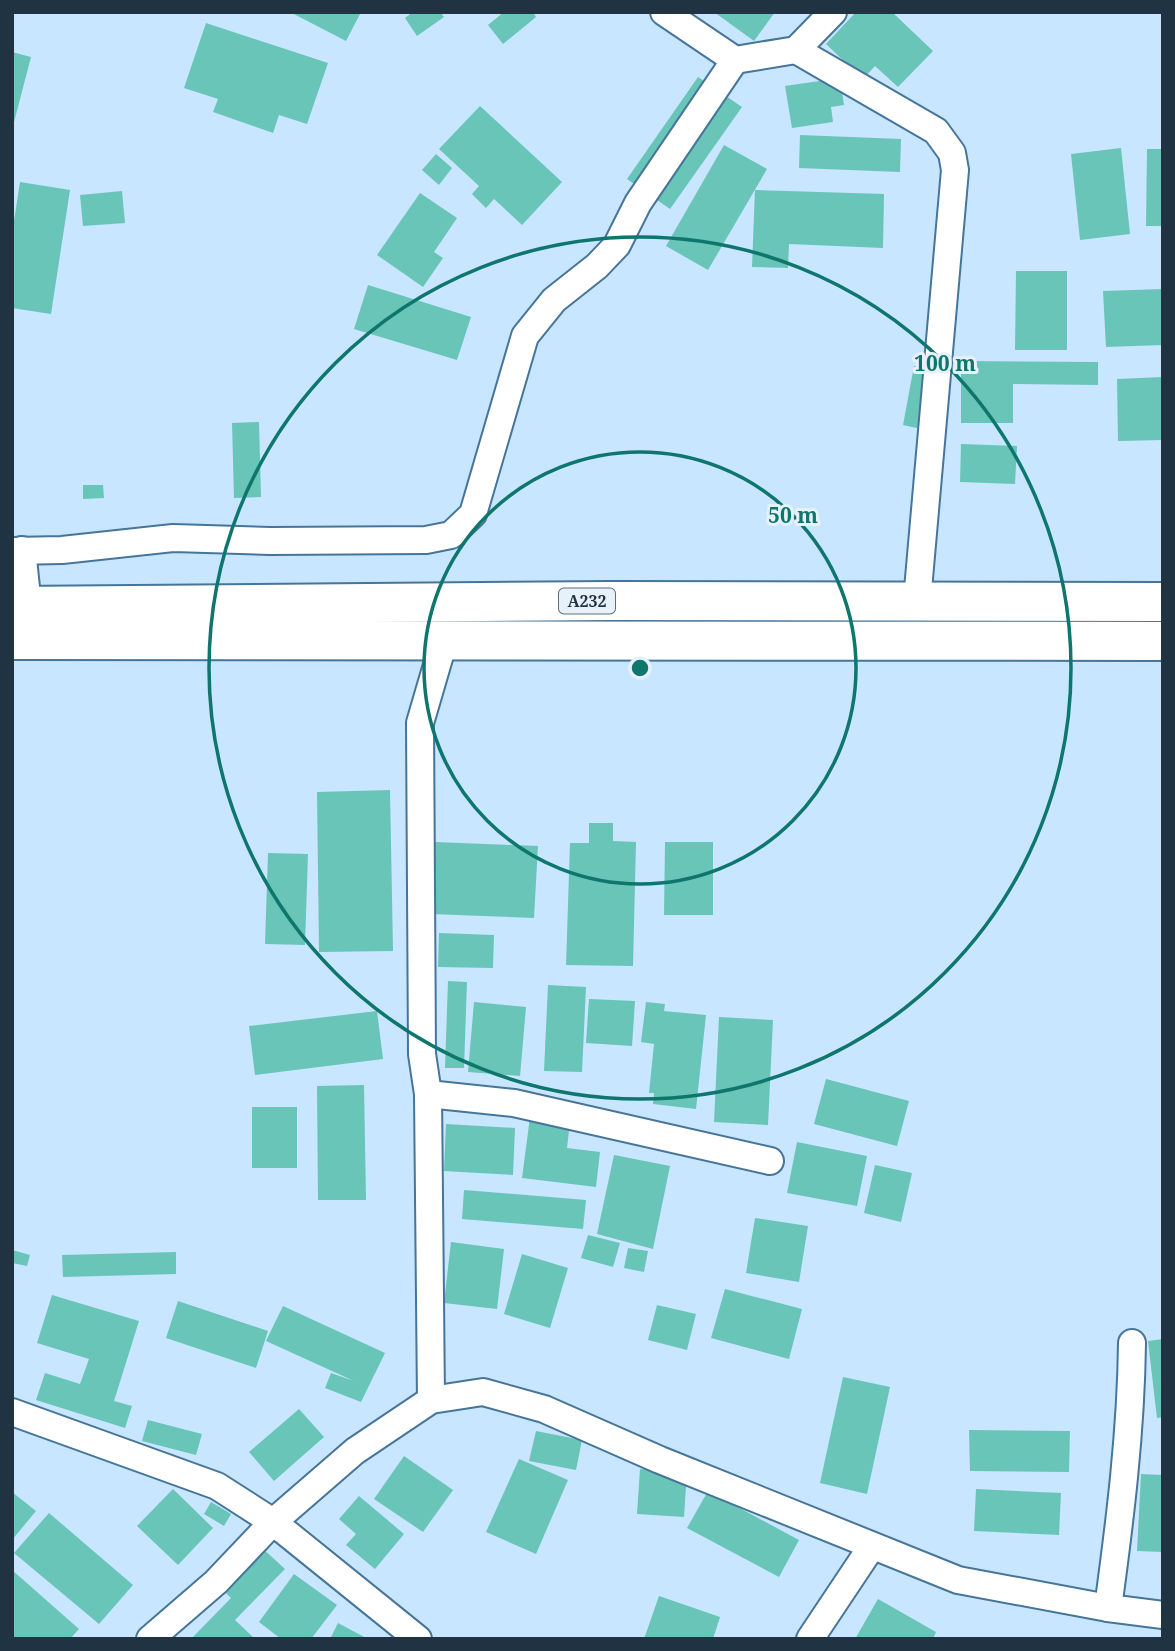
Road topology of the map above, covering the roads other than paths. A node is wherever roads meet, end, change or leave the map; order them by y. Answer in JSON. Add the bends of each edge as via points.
{"nodes":[{"id":1,"x":664,"y":12,"type":"edge"},
{"id":2,"x":832,"y":12,"type":"edge"},
{"id":3,"x":796,"y":50,"type":"junction"},
{"id":4,"x":734,"y":60,"type":"junction"},
{"id":5,"x":17,"y":550,"type":"edge"},
{"id":6,"x":918,"y":601,"type":"junction"},
{"id":7,"x":1163,"y":602,"type":"edge"},
{"id":8,"x":20,"y":606,"type":"edge"},
{"id":9,"x":12,"y":640,"type":"edge"},
{"id":10,"x":444,"y":641,"type":"junction"},
{"id":11,"x":1163,"y":641,"type":"edge"},
{"id":12,"x":428,"y":1094,"type":"junction"},
{"id":13,"x":770,"y":1161,"type":"dead end"},
{"id":14,"x":1132,"y":1343,"type":"dead end"},
{"id":15,"x":431,"y":1400,"type":"junction"},
{"id":16,"x":12,"y":1412,"type":"edge"},
{"id":17,"x":273,"y":1522,"type":"junction"},
{"id":18,"x":872,"y":1546,"type":"junction"},
{"id":19,"x":1108,"y":1608,"type":"junction"},
{"id":20,"x":1163,"y":1615,"type":"edge"},
{"id":21,"x":150,"y":1639,"type":"edge"},
{"id":22,"x":418,"y":1639,"type":"edge"},
{"id":23,"x":810,"y":1639,"type":"edge"}],
"edges":[{"from":1,"to":4,"type":"street"},
{"from":2,"to":3,"type":"street"},
{"from":3,"to":4,"type":"street"},
{"from":3,"to":6,"type":"street","via":[[936,131],[952,153],[955,170]]},
{"from":4,"to":5,"type":"street","via":[[638,203],[617,245],[554,300],[526,336],[473,514],[451,536],[296,541],[173,538]]},
{"from":5,"to":8,"type":"street"},
{"from":6,"to":7,"type":"highway","number":"A232"},
{"from":6,"to":8,"type":"highway","number":"A232"},
{"from":9,"to":10,"type":"highway"},
{"from":10,"to":11,"type":"highway"},
{"from":10,"to":12,"type":"street","via":[[420,723],[422,1054]]},
{"from":12,"to":13,"type":"street","via":[[514,1103]]},
{"from":12,"to":15,"type":"street"},
{"from":14,"to":19,"type":"street","via":[[1121,1508]]},
{"from":15,"to":17,"type":"street","via":[[355,1451]]},
{"from":15,"to":18,"type":"street","via":[[483,1392],[544,1409]]},
{"from":16,"to":17,"type":"street","via":[[217,1486]]},
{"from":17,"to":21,"type":"street","via":[[216,1582]]},
{"from":17,"to":22,"type":"street"},
{"from":18,"to":19,"type":"street","via":[[958,1580]]},
{"from":18,"to":23,"type":"street"},
{"from":19,"to":20,"type":"street"}]}
